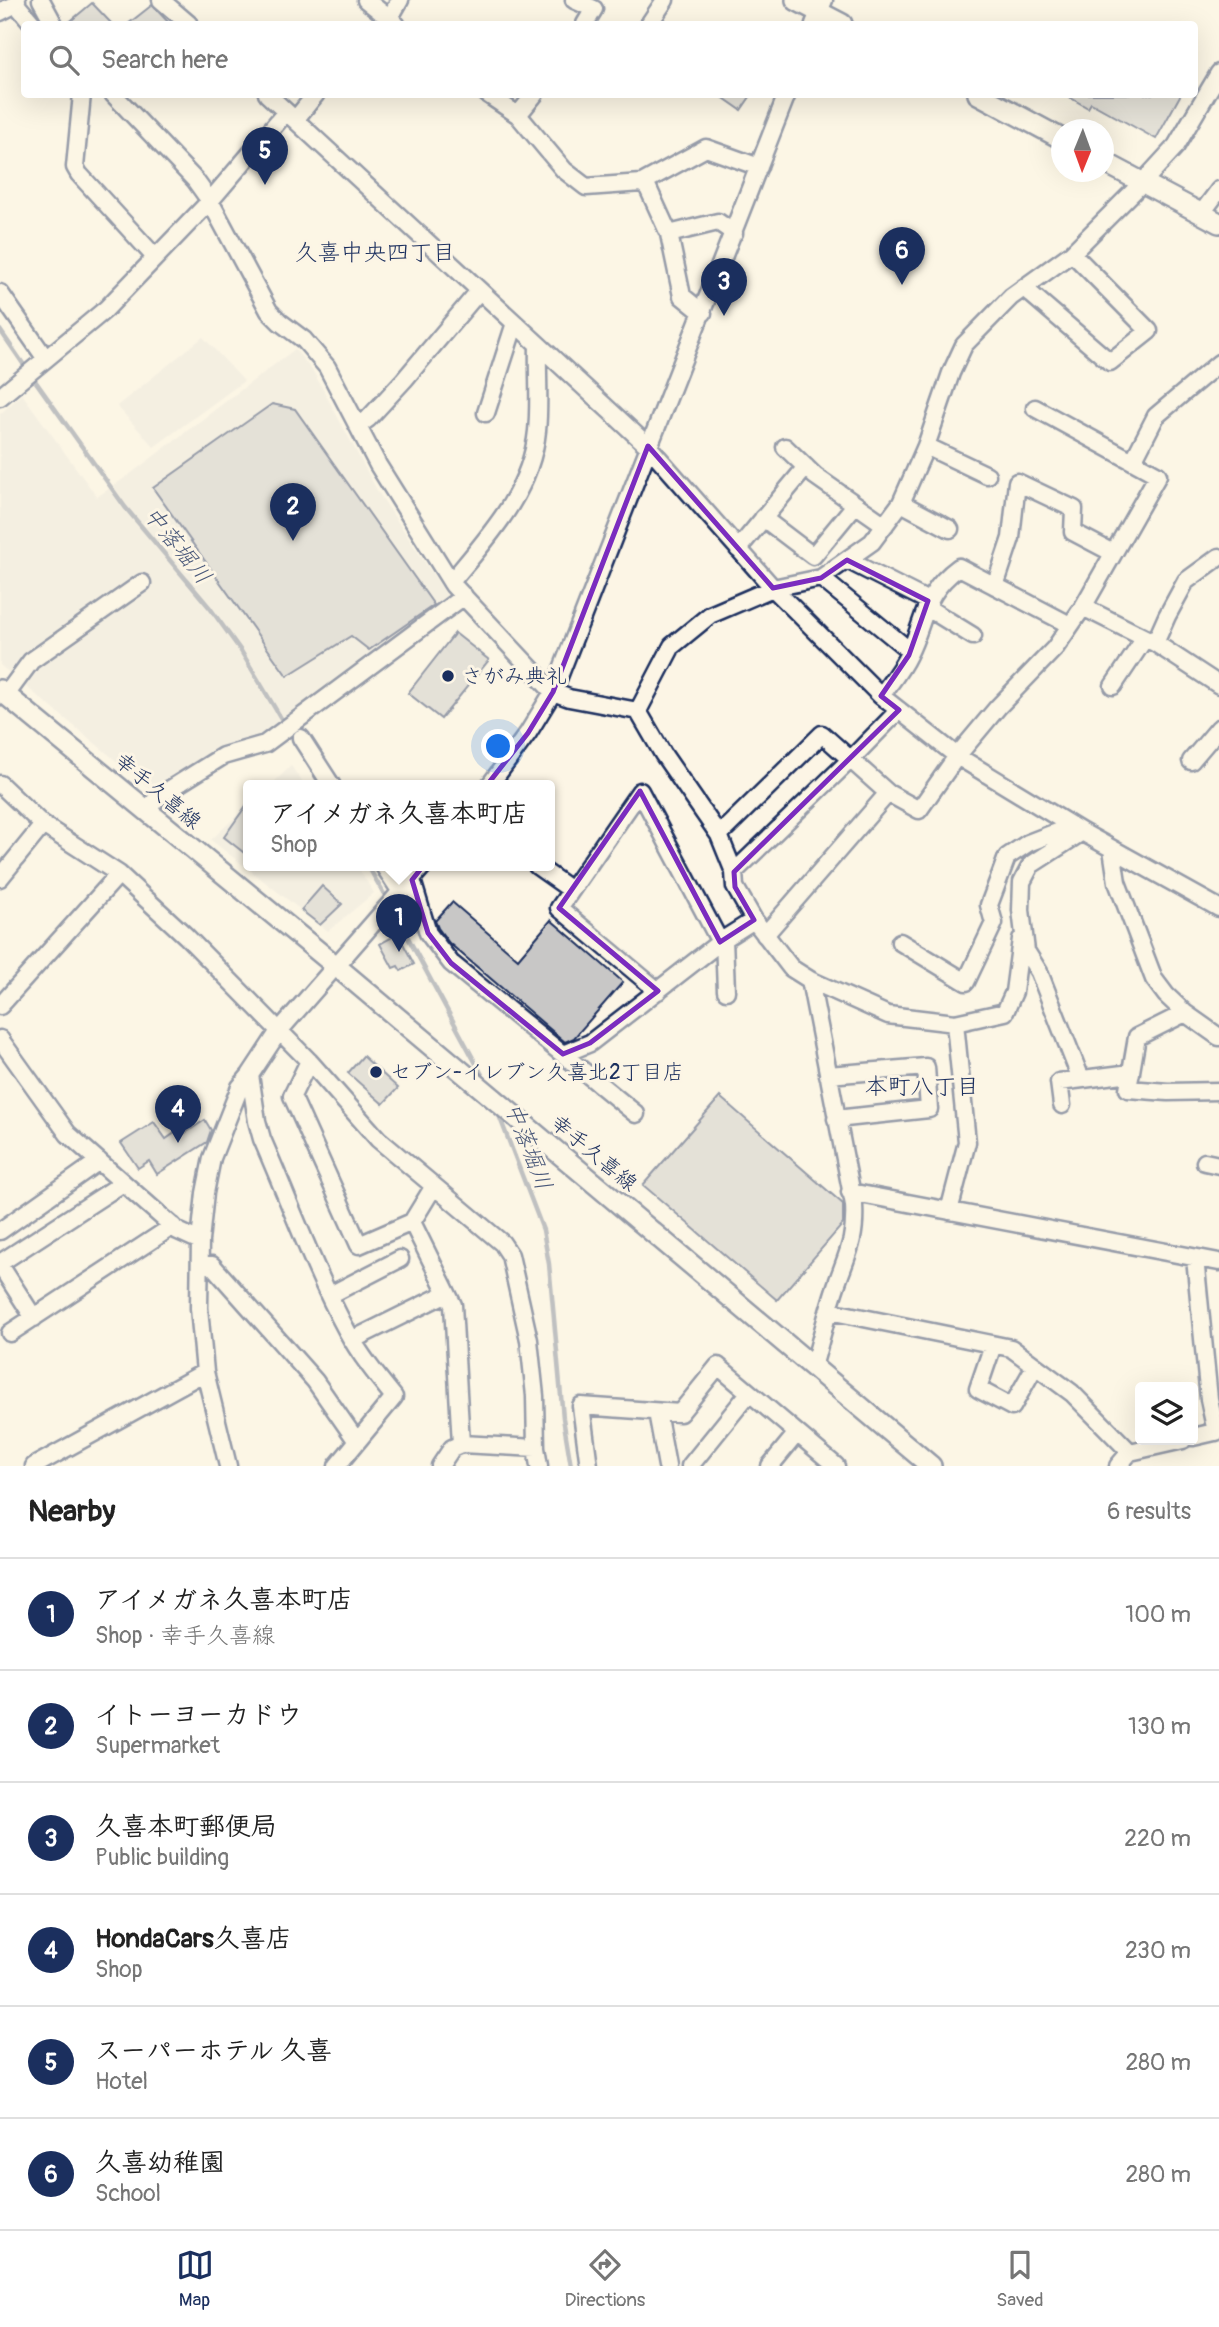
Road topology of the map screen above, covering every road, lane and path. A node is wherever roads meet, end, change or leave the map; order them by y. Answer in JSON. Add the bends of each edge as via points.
{"nodes":[{"id":1,"x":41,"y":0,"type":"edge"},
{"id":2,"x":161,"y":0,"type":"edge"},
{"id":3,"x":366,"y":0,"type":"edge"},
{"id":4,"x":400,"y":0,"type":"edge"},
{"id":5,"x":574,"y":0,"type":"edge"},
{"id":6,"x":665,"y":0,"type":"edge"},
{"id":7,"x":796,"y":0,"type":"edge"},
{"id":8,"x":16,"y":2,"type":"edge"},
{"id":9,"x":0,"y":12,"type":"edge"},
{"id":10,"x":819,"y":12,"type":"edge"},
{"id":11,"x":384,"y":20,"type":"edge"},
{"id":12,"x":31,"y":21,"type":"edge"},
{"id":13,"x":52,"y":21,"type":"edge"},
{"id":14,"x":186,"y":21,"type":"edge"},
{"id":15,"x":587,"y":21,"type":"edge"},
{"id":16,"x":651,"y":21,"type":"edge"},
{"id":17,"x":836,"y":21,"type":"edge"},
{"id":18,"x":1219,"y":73,"type":"edge"},
{"id":19,"x":82,"y":98,"type":"edge"},
{"id":20,"x":117,"y":98,"type":"edge"},
{"id":21,"x":271,"y":98,"type":"edge"},
{"id":22,"x":311,"y":98,"type":"edge"},
{"id":23,"x":493,"y":98,"type":"edge"},
{"id":24,"x":532,"y":98,"type":"edge"},
{"id":25,"x":785,"y":98,"type":"edge"},
{"id":26,"x":985,"y":98,"type":"edge"},
{"id":27,"x":518,"y":115,"type":"junction"},
{"id":28,"x":291,"y":116,"type":"junction"},
{"id":29,"x":1051,"y":133,"type":"edge"},
{"id":30,"x":759,"y":167,"type":"junction"},
{"id":31,"x":1114,"y":168,"type":"edge"},
{"id":32,"x":642,"y":183,"type":"junction"},
{"id":33,"x":1142,"y":183,"type":"junction"},
{"id":34,"x":1219,"y":190,"type":"edge"},
{"id":35,"x":210,"y":201,"type":"junction"},
{"id":36,"x":1201,"y":214,"type":"junction"},
{"id":37,"x":1219,"y":223,"type":"edge"},
{"id":38,"x":734,"y":233,"type":"junction"},
{"id":39,"x":669,"y":234,"type":"junction"},
{"id":40,"x":1072,"y":253,"type":"junction"},
{"id":41,"x":155,"y":257,"type":"junction"},
{"id":42,"x":1024,"y":288,"type":"junction"},
{"id":43,"x":479,"y":291,"type":"junction"},
{"id":44,"x":0,"y":293,"type":"edge"},
{"id":45,"x":703,"y":313,"type":"junction"},
{"id":46,"x":514,"y":323,"type":"junction"},
{"id":47,"x":538,"y":345,"type":"junction"},
{"id":48,"x":42,"y":363,"type":"junction"},
{"id":49,"x":1219,"y":363,"type":"edge"},
{"id":50,"x":0,"y":397,"type":"edge"},
{"id":51,"x":1035,"y":408,"type":"dead end"},
{"id":52,"x":486,"y":413,"type":"dead end"},
{"id":53,"x":358,"y":426,"type":"junction"},
{"id":54,"x":648,"y":446,"type":"junction"},
{"id":55,"x":926,"y":446,"type":"junction"},
{"id":56,"x":786,"y":447,"type":"dead end"},
{"id":57,"x":1133,"y":461,"type":"junction"},
{"id":58,"x":806,"y":467,"type":"junction"},
{"id":59,"x":987,"y":475,"type":"dead end"},
{"id":60,"x":901,"y":503,"type":"junction"},
{"id":61,"x":855,"y":505,"type":"junction"},
{"id":62,"x":763,"y":518,"type":"junction"},
{"id":63,"x":884,"y":525,"type":"junction"},
{"id":64,"x":950,"y":529,"type":"dead end"},
{"id":65,"x":738,"y":549,"type":"junction"},
{"id":66,"x":1113,"y":553,"type":"junction"},
{"id":67,"x":1219,"y":557,"type":"edge"},
{"id":68,"x":847,"y":560,"type":"junction"},
{"id":69,"x":821,"y":578,"type":"junction"},
{"id":70,"x":451,"y":582,"type":"junction"},
{"id":71,"x":142,"y":583,"type":"dead end"},
{"id":72,"x":995,"y":586,"type":"junction"},
{"id":73,"x":774,"y":588,"type":"junction"},
{"id":74,"x":464,"y":596,"type":"junction"},
{"id":75,"x":927,"y":604,"type":"junction"},
{"id":76,"x":1083,"y":607,"type":"junction"},
{"id":77,"x":1070,"y":625,"type":"junction"},
{"id":78,"x":973,"y":636,"type":"dead end"},
{"id":79,"x":1150,"y":640,"type":"junction"},
{"id":80,"x":910,"y":650,"type":"junction"},
{"id":81,"x":1219,"y":685,"type":"edge"},
{"id":82,"x":1113,"y":686,"type":"dead end"},
{"id":83,"x":3,"y":692,"type":"edge"},
{"id":84,"x":553,"y":692,"type":"junction"},
{"id":85,"x":881,"y":696,"type":"junction"},
{"id":86,"x":638,"y":710,"type":"junction"},
{"id":87,"x":899,"y":710,"type":"junction"},
{"id":88,"x":1219,"y":728,"type":"edge"},
{"id":89,"x":301,"y":738,"type":"dead end"},
{"id":90,"x":957,"y":756,"type":"junction"},
{"id":91,"x":852,"y":758,"type":"junction"},
{"id":92,"x":1191,"y":761,"type":"dead end"},
{"id":93,"x":328,"y":780,"type":"edge"},
{"id":94,"x":494,"y":780,"type":"edge"},
{"id":95,"x":0,"y":784,"type":"edge"},
{"id":96,"x":888,"y":793,"type":"junction"},
{"id":97,"x":146,"y":811,"type":"junction"},
{"id":98,"x":43,"y":825,"type":"junction"},
{"id":99,"x":1077,"y":829,"type":"junction"},
{"id":100,"x":719,"y":835,"type":"junction"},
{"id":101,"x":1112,"y":849,"type":"junction"},
{"id":102,"x":390,"y":871,"type":"edge"},
{"id":103,"x":419,"y":871,"type":"edge"},
{"id":104,"x":544,"y":871,"type":"edge"},
{"id":105,"x":734,"y":872,"type":"junction"},
{"id":106,"x":119,"y":874,"type":"junction"},
{"id":107,"x":0,"y":878,"type":"edge"},
{"id":108,"x":406,"y":886,"type":"junction"},
{"id":109,"x":571,"y":890,"type":"junction"},
{"id":110,"x":1219,"y":908,"type":"edge"},
{"id":111,"x":754,"y":920,"type":"junction"},
{"id":112,"x":1023,"y":923,"type":"junction"},
{"id":113,"x":765,"y":935,"type":"junction"},
{"id":114,"x":722,"y":940,"type":"junction"},
{"id":115,"x":900,"y":942,"type":"dead end"},
{"id":116,"x":336,"y":966,"type":"junction"},
{"id":117,"x":810,"y":980,"type":"junction"},
{"id":118,"x":658,"y":991,"type":"junction"},
{"id":119,"x":726,"y":991,"type":"dead end"},
{"id":120,"x":0,"y":1006,"type":"edge"},
{"id":121,"x":1185,"y":1013,"type":"junction"},
{"id":122,"x":954,"y":1023,"type":"junction"},
{"id":123,"x":279,"y":1031,"type":"junction"},
{"id":124,"x":1219,"y":1037,"type":"edge"},
{"id":125,"x":0,"y":1038,"type":"edge"},
{"id":126,"x":563,"y":1054,"type":"junction"},
{"id":127,"x":309,"y":1061,"type":"junction"},
{"id":128,"x":1131,"y":1073,"type":"junction"},
{"id":129,"x":250,"y":1075,"type":"junction"},
{"id":130,"x":828,"y":1075,"type":"junction"},
{"id":131,"x":1082,"y":1079,"type":"junction"},
{"id":132,"x":1219,"y":1091,"type":"edge"},
{"id":133,"x":1062,"y":1105,"type":"dead end"},
{"id":134,"x":636,"y":1114,"type":"dead end"},
{"id":135,"x":836,"y":1119,"type":"junction"},
{"id":136,"x":99,"y":1161,"type":"junction"},
{"id":137,"x":123,"y":1183,"type":"junction"},
{"id":138,"x":434,"y":1186,"type":"junction"},
{"id":139,"x":850,"y":1192,"type":"junction"},
{"id":140,"x":949,"y":1211,"type":"junction"},
{"id":141,"x":412,"y":1222,"type":"junction"},
{"id":142,"x":173,"y":1226,"type":"junction"},
{"id":143,"x":0,"y":1231,"type":"edge"},
{"id":144,"x":200,"y":1241,"type":"junction"},
{"id":145,"x":1195,"y":1258,"type":"junction"},
{"id":146,"x":400,"y":1259,"type":"dead end"},
{"id":147,"x":1219,"y":1262,"type":"edge"},
{"id":148,"x":0,"y":1264,"type":"edge"},
{"id":149,"x":200,"y":1264,"type":"junction"},
{"id":150,"x":447,"y":1293,"type":"junction"},
{"id":151,"x":330,"y":1295,"type":"junction"},
{"id":152,"x":829,"y":1311,"type":"junction"},
{"id":153,"x":34,"y":1318,"type":"junction"},
{"id":154,"x":10,"y":1333,"type":"dead end"},
{"id":155,"x":352,"y":1340,"type":"junction"},
{"id":156,"x":993,"y":1345,"type":"junction"},
{"id":157,"x":1035,"y":1366,"type":"junction"},
{"id":158,"x":813,"y":1367,"type":"junction"},
{"id":159,"x":205,"y":1373,"type":"junction"},
{"id":160,"x":750,"y":1393,"type":"junction"},
{"id":161,"x":657,"y":1412,"type":"junction"},
{"id":162,"x":1217,"y":1431,"type":"edge"},
{"id":163,"x":797,"y":1433,"type":"junction"},
{"id":164,"x":1198,"y":1436,"type":"edge"},
{"id":165,"x":356,"y":1440,"type":"junction"},
{"id":166,"x":461,"y":1444,"type":"junction"},
{"id":167,"x":1161,"y":1445,"type":"edge"},
{"id":168,"x":536,"y":1448,"type":"junction"},
{"id":169,"x":1130,"y":1452,"type":"junction"},
{"id":170,"x":34,"y":1466,"type":"edge"},
{"id":171,"x":228,"y":1466,"type":"edge"},
{"id":172,"x":337,"y":1466,"type":"edge"},
{"id":173,"x":440,"y":1466,"type":"edge"},
{"id":174,"x":539,"y":1466,"type":"edge"},
{"id":175,"x":589,"y":1466,"type":"edge"},
{"id":176,"x":667,"y":1466,"type":"edge"},
{"id":177,"x":690,"y":1466,"type":"edge"},
{"id":178,"x":770,"y":1466,"type":"edge"},
{"id":179,"x":836,"y":1466,"type":"edge"},
{"id":180,"x":931,"y":1466,"type":"edge"},
{"id":181,"x":1118,"y":1466,"type":"edge"}],
"edges":[{"from":1,"to":13,"type":"street"},
{"from":2,"to":14,"type":"street"},
{"from":3,"to":11,"type":"street"},
{"from":4,"to":11,"type":"street"},
{"from":5,"to":15,"type":"street","via":[[594,9]]},
{"from":6,"to":16,"type":"street"},
{"from":7,"to":10,"type":"main road"},
{"from":8,"to":9,"type":"street"},
{"from":8,"to":12,"type":"street"},
{"from":10,"to":17,"type":"main road"},
{"from":18,"to":33,"type":"street","via":[[1177,146]]},
{"from":19,"to":41,"type":"street","via":[[75,166]]},
{"from":20,"to":35,"type":"street"},
{"from":21,"to":28,"type":"street"},
{"from":22,"to":28,"type":"street"},
{"from":23,"to":27,"type":"street"},
{"from":24,"to":27,"type":"street"},
{"from":25,"to":30,"type":"street"},
{"from":26,"to":29,"type":"main road"},
{"from":27,"to":32,"type":"street","via":[[564,170],[586,187]]},
{"from":28,"to":35,"type":"street"},
{"from":28,"to":43,"type":"street"},
{"from":30,"to":32,"type":"street","via":[[706,148]]},
{"from":30,"to":38,"type":"street"},
{"from":31,"to":33,"type":"main road"},
{"from":32,"to":39,"type":"street"},
{"from":33,"to":36,"type":"main road"},
{"from":33,"to":40,"type":"street"},
{"from":34,"to":36,"type":"street"},
{"from":35,"to":41,"type":"street"},
{"from":35,"to":53,"type":"street","via":[[269,311],[314,350]]},
{"from":36,"to":37,"type":"main road"},
{"from":38,"to":39,"type":"street","via":[[718,222]]},
{"from":38,"to":45,"type":"street"},
{"from":39,"to":45,"type":"street","via":[[682,296]]},
{"from":40,"to":42,"type":"street"},
{"from":40,"to":42,"type":"street","via":[[1149,331],[1110,362]]},
{"from":41,"to":48,"type":"street","via":[[106,309]]},
{"from":42,"to":55,"type":"street","via":[[964,345]]},
{"from":43,"to":46,"type":"street"},
{"from":43,"to":53,"type":"street","via":[[404,380]]},
{"from":44,"to":48,"type":"street"},
{"from":45,"to":54,"type":"street"},
{"from":46,"to":47,"type":"street"},
{"from":46,"to":52,"type":"street"},
{"from":47,"to":54,"type":"street"},
{"from":47,"to":70,"type":"street","via":[[537,432],[527,475],[502,521]]},
{"from":48,"to":50,"type":"street"},
{"from":49,"to":57,"type":"street","via":[[1156,416]]},
{"from":51,"to":57,"type":"street"},
{"from":53,"to":70,"type":"street"},
{"from":54,"to":65,"type":"street"},
{"from":54,"to":84,"type":"street"},
{"from":55,"to":59,"type":"street"},
{"from":55,"to":60,"type":"street"},
{"from":56,"to":58,"type":"street"},
{"from":57,"to":66,"type":"street","via":[[1158,475]]},
{"from":58,"to":61,"type":"street"},
{"from":58,"to":62,"type":"street"},
{"from":60,"to":63,"type":"street"},
{"from":60,"to":64,"type":"street"},
{"from":61,"to":62,"type":"street","via":[[813,556]]},
{"from":61,"to":63,"type":"street"},
{"from":62,"to":65,"type":"street"},
{"from":63,"to":68,"type":"street","via":[[872,542]]},
{"from":65,"to":73,"type":"street"},
{"from":66,"to":72,"type":"street","via":[[1073,532],[1074,509],[1017,482],[1011,538]]},
{"from":66,"to":76,"type":"street"},
{"from":67,"to":79,"type":"street","via":[[1186,582]]},
{"from":68,"to":69,"type":"street"},
{"from":68,"to":75,"type":"street"},
{"from":69,"to":73,"type":"street"},
{"from":69,"to":80,"type":"street"},
{"from":70,"to":74,"type":"street"},
{"from":71,"to":83,"type":"street","via":[[31,661]]},
{"from":72,"to":75,"type":"street","via":[[959,568]]},
{"from":72,"to":77,"type":"street"},
{"from":73,"to":85,"type":"street"},
{"from":73,"to":86,"type":"street","via":[[710,615],[672,646]]},
{"from":74,"to":84,"type":"street"},
{"from":74,"to":97,"type":"street","via":[[265,744],[223,756],[159,796]]},
{"from":75,"to":78,"type":"street"},
{"from":75,"to":80,"type":"street"},
{"from":76,"to":77,"type":"street"},
{"from":76,"to":79,"type":"street"},
{"from":77,"to":90,"type":"street","via":[[1055,648]]},
{"from":79,"to":81,"type":"street"},
{"from":79,"to":82,"type":"street"},
{"from":80,"to":85,"type":"street"},
{"from":83,"to":97,"type":"main road","name":"幸手久喜線"},
{"from":84,"to":86,"type":"street"},
{"from":84,"to":94,"type":"street"},
{"from":85,"to":87,"type":"street"},
{"from":86,"to":100,"type":"street"},
{"from":87,"to":90,"type":"street"},
{"from":87,"to":91,"type":"street"},
{"from":88,"to":92,"type":"street"},
{"from":89,"to":93,"type":"street"},
{"from":90,"to":96,"type":"street","via":[[919,810]]},
{"from":90,"to":99,"type":"street"},
{"from":91,"to":96,"type":"street"},
{"from":91,"to":100,"type":"street","via":[[822,734]]},
{"from":91,"to":105,"type":"street"},
{"from":95,"to":98,"type":"street"},
{"from":96,"to":113,"type":"street"},
{"from":97,"to":116,"type":"main road","name":"幸手久喜線"},
{"from":98,"to":106,"type":"street"},
{"from":98,"to":107,"type":"street"},
{"from":99,"to":101,"type":"street"},
{"from":99,"to":112,"type":"street","via":[[1031,865],[1022,882]]},
{"from":99,"to":115,"type":"street","via":[[1028,843],[1007,857],[989,905],[994,923],[966,982]]},
{"from":100,"to":105,"type":"street"},
{"from":101,"to":110,"type":"street"},
{"from":101,"to":121,"type":"street","via":[[1117,882],[1154,979]]},
{"from":102,"to":108,"type":"street"},
{"from":103,"to":108,"type":"street"},
{"from":104,"to":109,"type":"street"},
{"from":105,"to":111,"type":"street","via":[[735,887]]},
{"from":106,"to":120,"type":"street"},
{"from":106,"to":123,"type":"street"},
{"from":108,"to":116,"type":"street"},
{"from":108,"to":126,"type":"street","via":[[428,933],[451,963]]},
{"from":109,"to":114,"type":"street","via":[[640,791]]},
{"from":109,"to":118,"type":"street","via":[[559,908]]},
{"from":111,"to":113,"type":"street"},
{"from":111,"to":114,"type":"street"},
{"from":112,"to":122,"type":"street","via":[[1014,992],[1004,1012]]},
{"from":112,"to":131,"type":"street","via":[[1026,951]]},
{"from":113,"to":117,"type":"street","via":[[790,968]]},
{"from":114,"to":118,"type":"street"},
{"from":114,"to":119,"type":"street"},
{"from":116,"to":123,"type":"street"},
{"from":116,"to":158,"type":"main road","name":"幸手久喜線"},
{"from":117,"to":122,"type":"street","via":[[888,1015]]},
{"from":117,"to":130,"type":"street"},
{"from":118,"to":126,"type":"street","via":[[590,1043]]},
{"from":121,"to":124,"type":"street"},
{"from":121,"to":128,"type":"street","via":[[1137,1037]]},
{"from":122,"to":140,"type":"street","via":[[967,1142]]},
{"from":123,"to":127,"type":"street"},
{"from":123,"to":129,"type":"street"},
{"from":125,"to":136,"type":"street","via":[[68,1134]]},
{"from":126,"to":134,"type":"street"},
{"from":127,"to":138,"type":"street","via":[[377,1139]]},
{"from":127,"to":141,"type":"street","via":[[292,1096],[359,1245]]},
{"from":128,"to":131,"type":"street"},
{"from":128,"to":132,"type":"street","via":[[1128,1089]]},
{"from":129,"to":144,"type":"street","via":[[240,1087],[212,1158]]},
{"from":129,"to":151,"type":"street","via":[[262,1139]]},
{"from":130,"to":135,"type":"street"},
{"from":130,"to":135,"type":"street","via":[[926,1067],[929,1109]]},
{"from":131,"to":133,"type":"street","via":[[1059,1082]]},
{"from":135,"to":139,"type":"street"},
{"from":136,"to":137,"type":"street"},
{"from":136,"to":143,"type":"street"},
{"from":137,"to":142,"type":"street"},
{"from":137,"to":148,"type":"street"},
{"from":138,"to":141,"type":"street"},
{"from":138,"to":168,"type":"street","via":[[502,1243],[510,1255],[529,1340]]},
{"from":139,"to":140,"type":"street"},
{"from":139,"to":152,"type":"street","via":[[855,1222],[852,1247]]},
{"from":140,"to":145,"type":"street"},
{"from":141,"to":150,"type":"street"},
{"from":142,"to":144,"type":"street"},
{"from":142,"to":153,"type":"street"},
{"from":144,"to":149,"type":"street"},
{"from":145,"to":147,"type":"street"},
{"from":145,"to":162,"type":"street","via":[[1209,1399]]},
{"from":146,"to":151,"type":"street"},
{"from":148,"to":153,"type":"street"},
{"from":149,"to":159,"type":"street"},
{"from":149,"to":165,"type":"street","via":[[212,1265],[315,1381]]},
{"from":150,"to":155,"type":"street"},
{"from":150,"to":166,"type":"street","via":[[453,1305]]},
{"from":151,"to":155,"type":"street"},
{"from":152,"to":156,"type":"street"},
{"from":152,"to":158,"type":"street"},
{"from":153,"to":154,"type":"street"},
{"from":155,"to":165,"type":"street","via":[[394,1397]]},
{"from":156,"to":157,"type":"street","via":[[1011,1348]]},
{"from":156,"to":157,"type":"street","via":[[978,1390],[1012,1407]]},
{"from":157,"to":169,"type":"street","via":[[1072,1393]]},
{"from":158,"to":180,"type":"main road","name":"幸手久喜線"},
{"from":159,"to":170,"type":"street"},
{"from":159,"to":171,"type":"street"},
{"from":160,"to":161,"type":"street","via":[[718,1366],[680,1413]]},
{"from":160,"to":163,"type":"street"},
{"from":160,"to":177,"type":"street"},
{"from":161,"to":175,"type":"street","via":[[581,1406]]},
{"from":161,"to":176,"type":"street"},
{"from":162,"to":164,"type":"street"},
{"from":163,"to":178,"type":"street"},
{"from":163,"to":179,"type":"street"},
{"from":165,"to":172,"type":"street"},
{"from":166,"to":168,"type":"street"},
{"from":166,"to":173,"type":"street","via":[[452,1448]]},
{"from":167,"to":169,"type":"street"},
{"from":168,"to":174,"type":"street"},
{"from":169,"to":181,"type":"street"}]}
